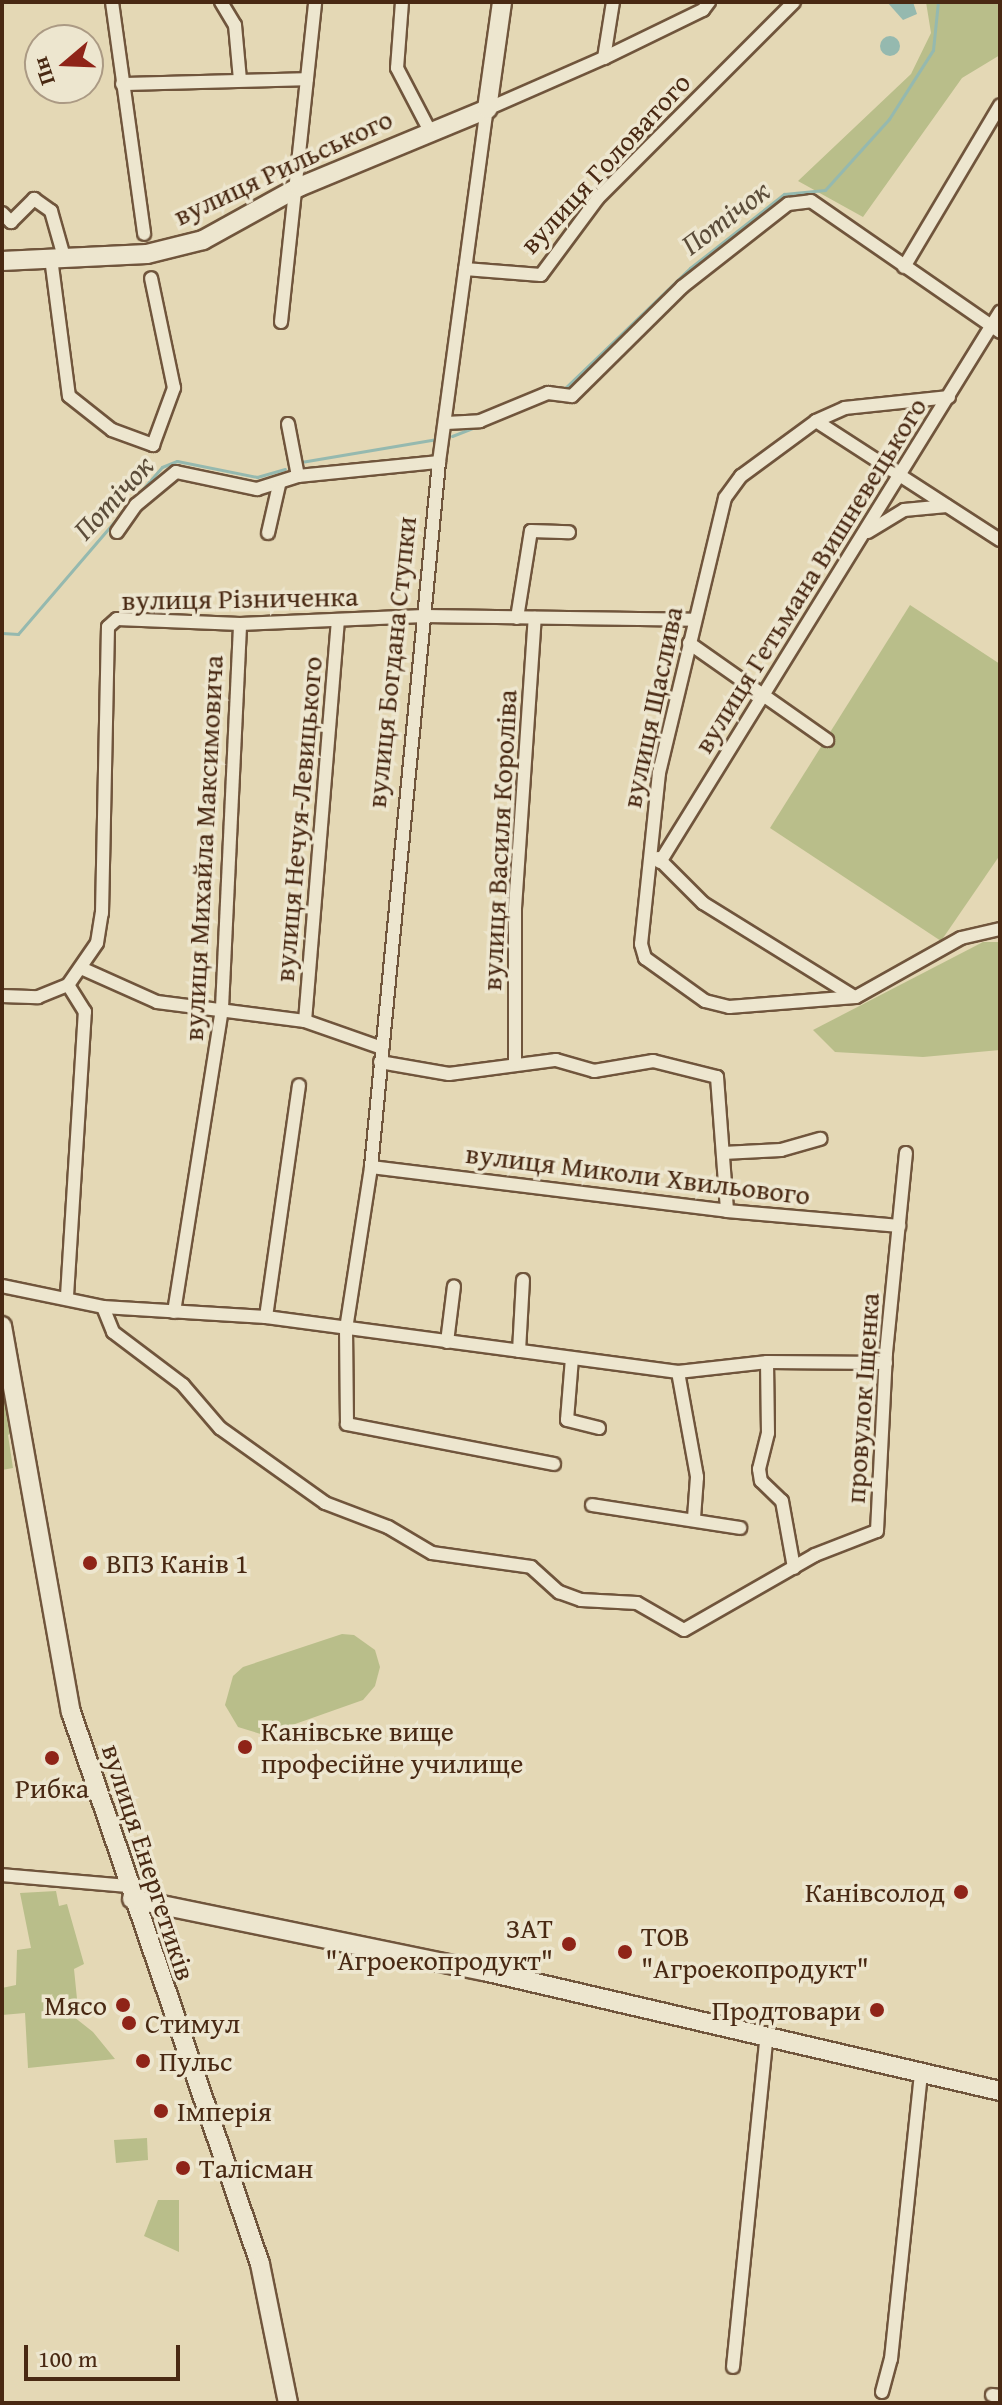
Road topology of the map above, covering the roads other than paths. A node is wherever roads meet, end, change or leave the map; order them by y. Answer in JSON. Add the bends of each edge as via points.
{"nodes":[{"id":1,"x":112,"y":2,"type":"edge"},
{"id":2,"x":221,"y":2,"type":"edge"},
{"id":3,"x":315,"y":2,"type":"edge"},
{"id":4,"x":402,"y":2,"type":"edge"},
{"id":5,"x":502,"y":2,"type":"edge"},
{"id":6,"x":613,"y":2,"type":"edge"},
{"id":7,"x":709,"y":2,"type":"edge"},
{"id":8,"x":794,"y":2,"type":"edge"},
{"id":9,"x":604,"y":58,"type":"junction"},
{"id":10,"x":307,"y":79,"type":"junction"},
{"id":11,"x":240,"y":80,"type":"junction"},
{"id":12,"x":122,"y":84,"type":"junction"},
{"id":13,"x":1000,"y":105,"type":"edge"},
{"id":14,"x":487,"y":109,"type":"junction"},
{"id":15,"x":430,"y":131,"type":"junction"},
{"id":16,"x":299,"y":187,"type":"junction"},
{"id":17,"x":2,"y":213,"type":"edge"},
{"id":18,"x":144,"y":234,"type":"dead end"},
{"id":19,"x":57,"y":258,"type":"junction"},
{"id":20,"x":2,"y":261,"type":"edge"},
{"id":21,"x":904,"y":267,"type":"junction"},
{"id":22,"x":465,"y":269,"type":"junction"},
{"id":23,"x":151,"y":278,"type":"dead end"},
{"id":24,"x":1000,"y":312,"type":"edge"},
{"id":25,"x":281,"y":322,"type":"dead end"},
{"id":26,"x":996,"y":329,"type":"edge"},
{"id":27,"x":949,"y":397,"type":"junction"},
{"id":28,"x":816,"y":421,"type":"junction"},
{"id":29,"x":446,"y":423,"type":"junction"},
{"id":30,"x":288,"y":424,"type":"dead end"},
{"id":31,"x":439,"y":462,"type":"junction"},
{"id":32,"x":298,"y":476,"type":"junction"},
{"id":33,"x":901,"y":479,"type":"junction"},
{"id":34,"x":279,"y":485,"type":"junction"},
{"id":35,"x":948,"y":506,"type":"junction"},
{"id":36,"x":1000,"y":523,"type":"edge"},
{"id":37,"x":117,"y":532,"type":"dead end"},
{"id":38,"x":569,"y":532,"type":"dead end"},
{"id":39,"x":268,"y":533,"type":"dead end"},
{"id":40,"x":865,"y":534,"type":"junction"},
{"id":41,"x":996,"y":537,"type":"edge"},
{"id":42,"x":424,"y":616,"type":"junction"},
{"id":43,"x":517,"y":618,"type":"junction"},
{"id":44,"x":535,"y":618,"type":"junction"},
{"id":45,"x":695,"y":620,"type":"junction"},
{"id":46,"x":338,"y":621,"type":"junction"},
{"id":47,"x":240,"y":624,"type":"junction"},
{"id":48,"x":689,"y":643,"type":"junction"},
{"id":49,"x":764,"y":693,"type":"junction"},
{"id":50,"x":827,"y":740,"type":"dead end"},
{"id":51,"x":649,"y":843,"type":"junction"},
{"id":52,"x":660,"y":862,"type":"junction"},
{"id":53,"x":1000,"y":929,"type":"edge"},
{"id":54,"x":81,"y":968,"type":"junction"},
{"id":55,"x":68,"y":985,"type":"junction"},
{"id":56,"x":2,"y":996,"type":"edge"},
{"id":57,"x":856,"y":997,"type":"junction"},
{"id":58,"x":222,"y":1008,"type":"junction"},
{"id":59,"x":305,"y":1021,"type":"junction"},
{"id":60,"x":382,"y":1048,"type":"junction"},
{"id":61,"x":380,"y":1062,"type":"junction"},
{"id":62,"x":515,"y":1063,"type":"junction"},
{"id":63,"x":299,"y":1085,"type":"dead end"},
{"id":64,"x":820,"y":1139,"type":"dead end"},
{"id":65,"x":723,"y":1153,"type":"junction"},
{"id":66,"x":906,"y":1153,"type":"dead end"},
{"id":67,"x":371,"y":1167,"type":"junction"},
{"id":68,"x":727,"y":1211,"type":"junction"},
{"id":69,"x":899,"y":1226,"type":"junction"},
{"id":70,"x":523,"y":1280,"type":"dead end"},
{"id":71,"x":2,"y":1286,"type":"edge"},
{"id":72,"x":454,"y":1286,"type":"dead end"},
{"id":73,"x":67,"y":1296,"type":"junction"},
{"id":74,"x":103,"y":1307,"type":"junction"},
{"id":75,"x":174,"y":1312,"type":"junction"},
{"id":76,"x":266,"y":1317,"type":"junction"},
{"id":77,"x":2,"y":1326,"type":"edge"},
{"id":78,"x":346,"y":1329,"type":"junction"},
{"id":79,"x":447,"y":1342,"type":"junction"},
{"id":80,"x":519,"y":1351,"type":"junction"},
{"id":81,"x":572,"y":1358,"type":"junction"},
{"id":82,"x":767,"y":1362,"type":"junction"},
{"id":83,"x":886,"y":1363,"type":"junction"},
{"id":84,"x":678,"y":1372,"type":"junction"},
{"id":85,"x":599,"y":1428,"type":"dead end"},
{"id":86,"x":554,"y":1464,"type":"dead end"},
{"id":87,"x":592,"y":1505,"type":"dead end"},
{"id":88,"x":694,"y":1518,"type":"junction"},
{"id":89,"x":740,"y":1528,"type":"dead end"},
{"id":90,"x":794,"y":1568,"type":"junction"},
{"id":91,"x":2,"y":1875,"type":"edge"},
{"id":92,"x":130,"y":1893,"type":"junction"},
{"id":93,"x":767,"y":2035,"type":"junction"},
{"id":94,"x":921,"y":2073,"type":"junction"},
{"id":95,"x":1000,"y":2091,"type":"edge"},
{"id":96,"x":733,"y":2367,"type":"dead end"},
{"id":97,"x":882,"y":2392,"type":"dead end"},
{"id":98,"x":288,"y":2403,"type":"edge"}],
"edges":[{"from":1,"to":12,"type":"street"},
{"from":2,"to":11,"type":"street","via":[[235,25]]},
{"from":3,"to":10,"type":"street"},
{"from":4,"to":15,"type":"street","via":[[397,68]]},
{"from":5,"to":14,"type":"street","name":"вулиця Богдана Ступки"},
{"from":6,"to":9,"type":"street"},
{"from":7,"to":9,"type":"street","via":[[703,10]]},
{"from":8,"to":22,"type":"street","name":"вулиця Головатого","via":[[598,198],[541,275]]},
{"from":9,"to":14,"type":"street"},
{"from":10,"to":11,"type":"street"},
{"from":10,"to":16,"type":"street"},
{"from":11,"to":12,"type":"street"},
{"from":12,"to":18,"type":"street"},
{"from":13,"to":21,"type":"street"},
{"from":14,"to":15,"type":"street","name":"вулиця Рильського"},
{"from":14,"to":22,"type":"street","name":"вулиця Богдана Ступки"},
{"from":15,"to":16,"type":"street","name":"вулиця Рильського"},
{"from":16,"to":19,"type":"street","name":"вулиця Рильського","via":[[203,240],[147,254]]},
{"from":16,"to":25,"type":"street"},
{"from":17,"to":19,"type":"street","via":[[11,222],[34,199],[51,211]]},
{"from":19,"to":20,"type":"street","name":"вулиця Рильського"},
{"from":19,"to":23,"type":"street","via":[[69,396],[112,430],[153,445],[174,388]]},
{"from":21,"to":26,"type":"street"},
{"from":21,"to":29,"type":"street","via":[[811,201],[788,204],[682,287],[572,396],[548,393],[480,421]]},
{"from":22,"to":29,"type":"street","name":"вулиця Богдана Ступки"},
{"from":24,"to":26,"type":"street","name":"вулиця Гетьмана Вишневецького"},
{"from":26,"to":27,"type":"street","name":"вулиця Гетьмана Вишневецького"},
{"from":27,"to":28,"type":"street","name":"вулиця Щаслива","via":[[845,408]]},
{"from":27,"to":33,"type":"street","name":"вулиця Гетьмана Вишневецького"},
{"from":28,"to":33,"type":"street"},
{"from":28,"to":45,"type":"street","name":"вулиця Щаслива","via":[[741,476],[725,498]]},
{"from":29,"to":31,"type":"street","name":"вулиця Богдана Ступки"},
{"from":30,"to":32,"type":"street"},
{"from":31,"to":32,"type":"street"},
{"from":31,"to":42,"type":"street","name":"вулиця Богдана Ступки"},
{"from":32,"to":34,"type":"street"},
{"from":33,"to":35,"type":"street"},
{"from":33,"to":40,"type":"street","name":"вулиця Гетьмана Вишневецького"},
{"from":34,"to":37,"type":"street","via":[[257,489],[176,472],[136,505]]},
{"from":34,"to":39,"type":"street"},
{"from":35,"to":40,"type":"street","via":[[904,510]]},
{"from":35,"to":41,"type":"street"},
{"from":36,"to":41,"type":"street"},
{"from":38,"to":43,"type":"street","via":[[531,531]]},
{"from":40,"to":49,"type":"street","name":"вулиця Гетьмана Вишневецького"},
{"from":42,"to":43,"type":"street","name":"вулиця Різниченка"},
{"from":42,"to":46,"type":"street","name":"вулиця Різниченка"},
{"from":42,"to":60,"type":"street","name":"вулиця Богдана Ступки"},
{"from":43,"to":44,"type":"street","name":"вулиця Різниченка"},
{"from":44,"to":45,"type":"street","name":"вулиця Різниченка"},
{"from":44,"to":62,"type":"street","name":"вулиця Василя Короліва","via":[[515,908]]},
{"from":45,"to":48,"type":"street","name":"вулиця Щаслива"},
{"from":46,"to":47,"type":"street","name":"вулиця Різниченка"},
{"from":46,"to":59,"type":"street","name":"вулиця Нечуя-Левицького"},
{"from":47,"to":54,"type":"street","name":"вулиця Різниченка","via":[[117,619],[108,627],[102,913],[97,943]]},
{"from":47,"to":58,"type":"street","name":"вулиця Михайла Максимовича"},
{"from":48,"to":49,"type":"street"},
{"from":48,"to":51,"type":"street","name":"вулиця Щаслива"},
{"from":49,"to":50,"type":"street"},
{"from":49,"to":52,"type":"street","name":"вулиця Гетьмана Вишневецького"},
{"from":51,"to":52,"type":"street"},
{"from":51,"to":57,"type":"street","name":"вулиця Щаслива","via":[[641,944],[645,958],[705,1001],[729,1007]]},
{"from":52,"to":57,"type":"street","via":[[703,903]]},
{"from":53,"to":57,"type":"street","via":[[961,938]]},
{"from":54,"to":55,"type":"street"},
{"from":54,"to":58,"type":"street","via":[[157,1002]]},
{"from":55,"to":56,"type":"street","via":[[38,997]]},
{"from":55,"to":73,"type":"street","via":[[85,1012]]},
{"from":58,"to":59,"type":"street"},
{"from":58,"to":75,"type":"street","name":"вулиця Михайла Максимовича"},
{"from":59,"to":60,"type":"street"},
{"from":60,"to":61,"type":"street","name":"вулиця Богдана Ступки"},
{"from":61,"to":62,"type":"street","via":[[449,1074]]},
{"from":61,"to":67,"type":"street","name":"вулиця Богдана Ступки"},
{"from":62,"to":65,"type":"street","via":[[556,1060],[594,1071],[653,1061],[717,1077]]},
{"from":63,"to":76,"type":"street"},
{"from":64,"to":65,"type":"street","via":[[781,1150]]},
{"from":65,"to":68,"type":"street"},
{"from":66,"to":69,"type":"street","name":"провулок Іщенка"},
{"from":67,"to":68,"type":"street","name":"вулиця Миколи Хвильового"},
{"from":67,"to":78,"type":"street","name":"вулиця Богдана Ступки"},
{"from":68,"to":69,"type":"street","name":"вулиця Миколи Хвильового"},
{"from":69,"to":83,"type":"street","name":"провулок Іщенка"},
{"from":70,"to":80,"type":"street"},
{"from":71,"to":73,"type":"street"},
{"from":72,"to":79,"type":"street"},
{"from":73,"to":74,"type":"street"},
{"from":74,"to":75,"type":"street"},
{"from":74,"to":90,"type":"street","name":"провулок Іщенка","via":[[113,1332],[183,1385],[220,1428],[267,1464],[325,1503],[388,1527],[432,1553],[531,1567],[559,1592],[581,1600],[637,1603],[684,1630]]},
{"from":75,"to":76,"type":"street"},
{"from":76,"to":78,"type":"street"},
{"from":77,"to":92,"type":"street","name":"вулиця Енергетиків","via":[[68,1700]]},
{"from":78,"to":79,"type":"street"},
{"from":78,"to":86,"type":"street","name":"вулиця Богдана Ступки","via":[[347,1424]]},
{"from":79,"to":80,"type":"street"},
{"from":80,"to":81,"type":"street"},
{"from":81,"to":84,"type":"street"},
{"from":81,"to":85,"type":"street","via":[[567,1420]]},
{"from":82,"to":83,"type":"street"},
{"from":82,"to":84,"type":"street"},
{"from":82,"to":90,"type":"street","via":[[768,1433],[759,1469],[761,1481],[782,1501]]},
{"from":83,"to":90,"type":"street","name":"провулок Іщенка","via":[[877,1531]]},
{"from":84,"to":88,"type":"street","via":[[697,1477]]},
{"from":87,"to":88,"type":"street"},
{"from":88,"to":89,"type":"street"},
{"from":91,"to":92,"type":"street"},
{"from":92,"to":93,"type":"street"},
{"from":92,"to":98,"type":"street","name":"вулиця Енергетиків","via":[[260,2264]]},
{"from":93,"to":94,"type":"street"},
{"from":93,"to":96,"type":"street"},
{"from":94,"to":95,"type":"street"},
{"from":94,"to":97,"type":"street","via":[[891,2359]]}]}
